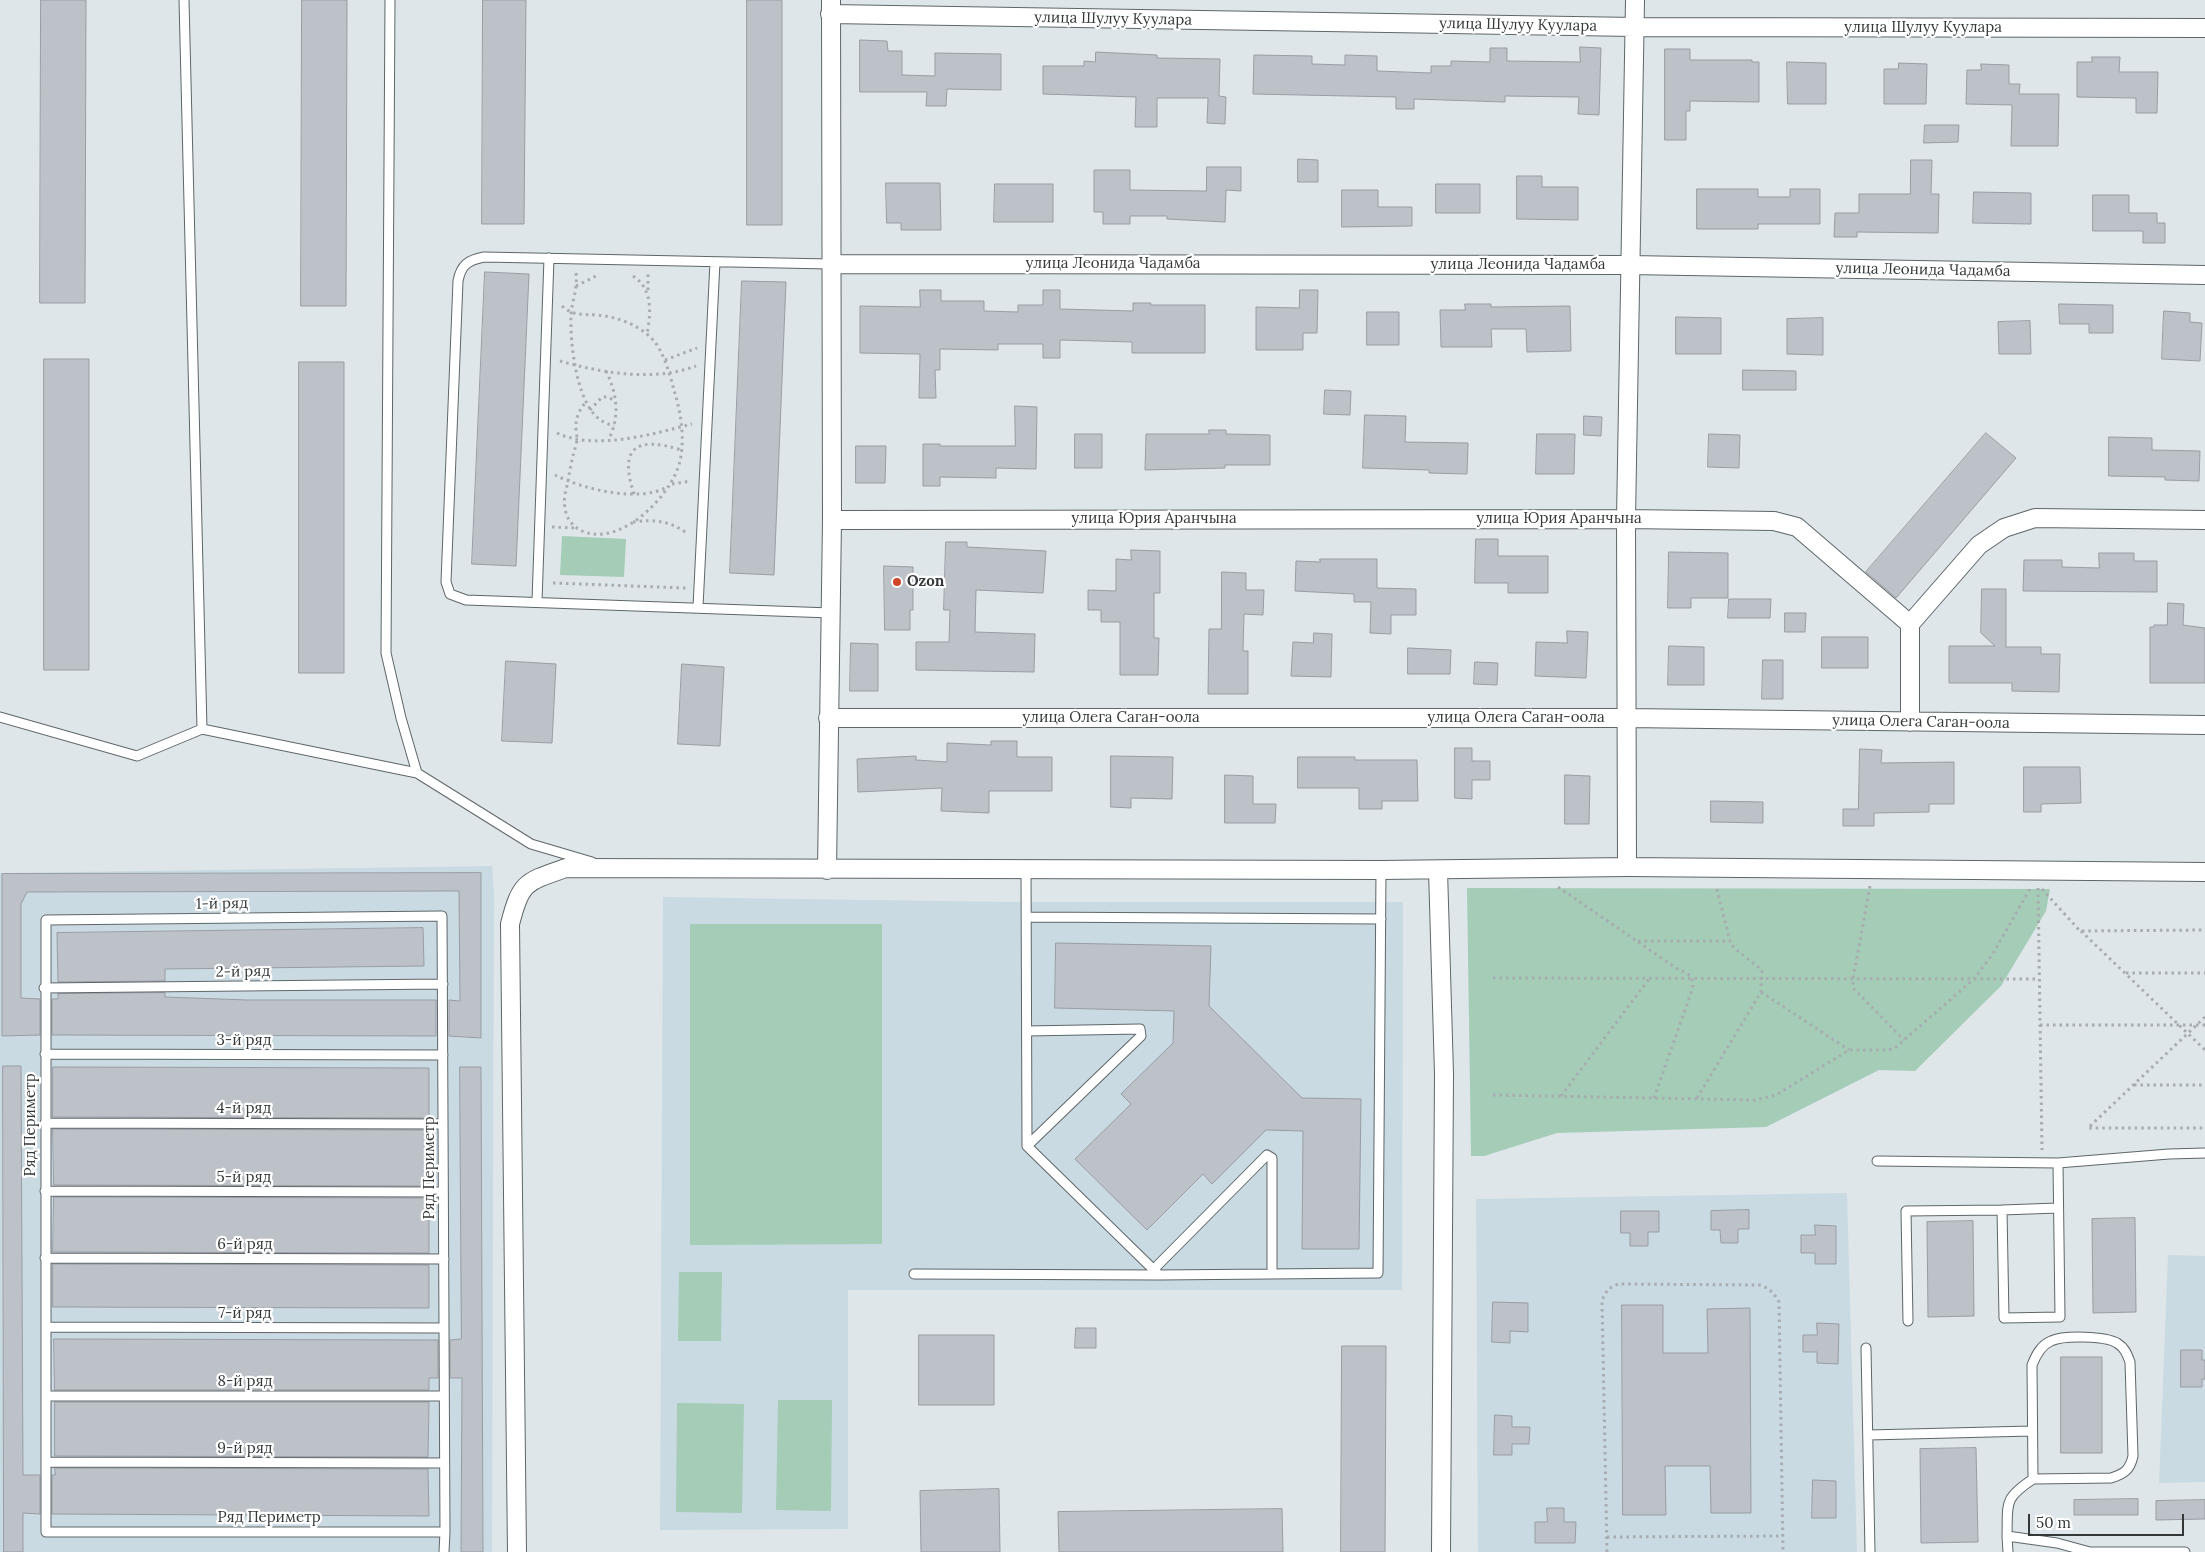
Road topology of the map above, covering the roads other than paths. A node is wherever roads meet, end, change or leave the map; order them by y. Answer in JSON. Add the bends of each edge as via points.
{"nodes":[{"id":1,"x":184,"y":0,"type":"edge"},
{"id":2,"x":390,"y":0,"type":"edge"},
{"id":3,"x":1635,"y":0,"type":"edge"},
{"id":4,"x":831,"y":7,"type":"edge"},
{"id":5,"x":1635,"y":27,"type":"junction"},
{"id":6,"x":2205,"y":28,"type":"edge"},
{"id":7,"x":549,"y":258,"type":"junction"},
{"id":8,"x":715,"y":262,"type":"junction"},
{"id":9,"x":830,"y":264,"type":"junction"},
{"id":10,"x":1630,"y":265,"type":"junction"},
{"id":11,"x":2205,"y":275,"type":"edge"},
{"id":12,"x":1626,"y":519,"type":"junction"},
{"id":13,"x":832,"y":520,"type":"junction"},
{"id":14,"x":2205,"y":520,"type":"edge"},
{"id":15,"x":537,"y":601,"type":"junction"},
{"id":16,"x":698,"y":607,"type":"junction"},
{"id":17,"x":831,"y":613,"type":"junction"},
{"id":18,"x":1910,"y":624,"type":"junction"},
{"id":19,"x":0,"y":717,"type":"edge"},
{"id":20,"x":828,"y":718,"type":"junction"},
{"id":21,"x":1626,"y":718,"type":"junction"},
{"id":22,"x":1910,"y":722,"type":"junction"},
{"id":23,"x":2205,"y":725,"type":"edge"},
{"id":24,"x":202,"y":729,"type":"junction"},
{"id":25,"x":417,"y":773,"type":"junction"},
{"id":26,"x":1627,"y":867,"type":"junction"},
{"id":27,"x":611,"y":868,"type":"junction"},
{"id":28,"x":827,"y":870,"type":"junction"},
{"id":29,"x":1026,"y":870,"type":"junction"},
{"id":30,"x":1381,"y":870,"type":"junction"},
{"id":31,"x":1438,"y":870,"type":"junction"},
{"id":32,"x":2205,"y":872,"type":"edge"},
{"id":33,"x":425,"y":916,"type":"joint"},
{"id":34,"x":1026,"y":917,"type":"junction"},
{"id":35,"x":1381,"y":920,"type":"junction"},
{"id":36,"x":44,"y":946,"type":"joint"},
{"id":37,"x":443,"y":984,"type":"junction"},
{"id":38,"x":44,"y":988,"type":"junction"},
{"id":39,"x":1027,"y":1031,"type":"junction"},
{"id":40,"x":45,"y":1054,"type":"junction"},
{"id":41,"x":443,"y":1055,"type":"junction"},
{"id":42,"x":45,"y":1123,"type":"junction"},
{"id":43,"x":443,"y":1124,"type":"junction"},
{"id":44,"x":1028,"y":1146,"type":"junction"},
{"id":45,"x":2205,"y":1154,"type":"edge"},
{"id":46,"x":1877,"y":1161,"type":"dead end"},
{"id":47,"x":2058,"y":1163,"type":"junction"},
{"id":48,"x":45,"y":1191,"type":"junction"},
{"id":49,"x":443,"y":1192,"type":"junction"},
{"id":50,"x":2058,"y":1208,"type":"junction"},
{"id":51,"x":2002,"y":1210,"type":"junction"},
{"id":52,"x":45,"y":1258,"type":"junction"},
{"id":53,"x":444,"y":1259,"type":"junction"},
{"id":54,"x":1156,"y":1272,"type":"junction"},
{"id":55,"x":914,"y":1274,"type":"dead end"},
{"id":56,"x":1272,"y":1274,"type":"junction"},
{"id":57,"x":1908,"y":1321,"type":"dead end"},
{"id":58,"x":46,"y":1327,"type":"junction"},
{"id":59,"x":444,"y":1328,"type":"junction"},
{"id":60,"x":1866,"y":1348,"type":"dead end"},
{"id":61,"x":46,"y":1396,"type":"junction"},
{"id":62,"x":444,"y":1396,"type":"junction"},
{"id":63,"x":2032,"y":1431,"type":"junction"},
{"id":64,"x":1868,"y":1435,"type":"junction"},
{"id":65,"x":46,"y":1462,"type":"junction"},
{"id":66,"x":444,"y":1463,"type":"junction"},
{"id":67,"x":2033,"y":1479,"type":"junction"},
{"id":68,"x":445,"y":1532,"type":"junction"},
{"id":69,"x":2008,"y":1536,"type":"junction"},
{"id":70,"x":444,"y":1552,"type":"edge"},
{"id":71,"x":517,"y":1552,"type":"edge"},
{"id":72,"x":1441,"y":1552,"type":"edge"},
{"id":73,"x":1870,"y":1552,"type":"edge"},
{"id":74,"x":2008,"y":1552,"type":"edge"},
{"id":75,"x":2185,"y":1552,"type":"edge"}],
"edges":[{"from":1,"to":24,"type":"lane"},
{"from":2,"to":25,"type":"lane","via":[[386,653]]},
{"from":3,"to":5,"type":"street"},
{"from":4,"to":5,"type":"street","name":"улица Шулуу Куулара"},
{"from":4,"to":9,"type":"street"},
{"from":5,"to":6,"type":"street","name":"улица Шулуу Куулара"},
{"from":5,"to":10,"type":"street"},
{"from":7,"to":8,"type":"lane"},
{"from":7,"to":15,"type":"lane"},
{"from":7,"to":15,"type":"lane","via":[[484,257],[465,263],[460,271],[446,582],[450,594],[457,598]]},
{"from":8,"to":9,"type":"lane"},
{"from":8,"to":16,"type":"lane"},
{"from":9,"to":10,"type":"street","name":"улица Леонида Чадамба"},
{"from":9,"to":13,"type":"street"},
{"from":10,"to":11,"type":"street","name":"улица Леонида Чадамба"},
{"from":10,"to":12,"type":"street"},
{"from":12,"to":13,"type":"street","name":"улица Юрия Аранчына"},
{"from":12,"to":18,"type":"street","name":"улица Юрия Аранчына","via":[[1774,521],[1797,527]]},
{"from":12,"to":21,"type":"street"},
{"from":13,"to":17,"type":"street"},
{"from":14,"to":18,"type":"street","via":[[2034,518],[2004,528],[1979,545]]},
{"from":15,"to":16,"type":"lane"},
{"from":16,"to":17,"type":"lane"},
{"from":17,"to":20,"type":"street"},
{"from":18,"to":22,"type":"street"},
{"from":19,"to":24,"type":"lane","via":[[137,756]]},
{"from":20,"to":21,"type":"street","name":"улица Олега Саган-оола"},
{"from":20,"to":28,"type":"street"},
{"from":21,"to":22,"type":"street","name":"улица Олега Саган-оола"},
{"from":21,"to":26,"type":"street"},
{"from":22,"to":23,"type":"street","name":"улица Олега Саган-оола"},
{"from":24,"to":25,"type":"lane"},
{"from":25,"to":27,"type":"lane","via":[[531,844]]},
{"from":26,"to":31,"type":"street"},
{"from":26,"to":32,"type":"street"},
{"from":27,"to":28,"type":"street"},
{"from":27,"to":71,"type":"street","via":[[566,868],[533,879],[517,897],[510,924]]},
{"from":28,"to":29,"type":"street"},
{"from":29,"to":30,"type":"street"},
{"from":29,"to":34,"type":"lane"},
{"from":30,"to":31,"type":"street"},
{"from":30,"to":35,"type":"lane"},
{"from":31,"to":72,"type":"street","via":[[1444,1074]]},
{"from":33,"to":36,"type":"lane","name":"1-й ряд","via":[[46,920]]},
{"from":33,"to":37,"type":"lane","name":"Ряд Периметр","via":[[442,916]]},
{"from":34,"to":35,"type":"lane"},
{"from":34,"to":39,"type":"lane"},
{"from":35,"to":56,"type":"lane","via":[[1378,1274]]},
{"from":36,"to":38,"type":"lane","name":"Ряд Периметр"},
{"from":37,"to":38,"type":"lane","name":"2-й ряд"},
{"from":37,"to":41,"type":"lane","name":"Ряд Периметр"},
{"from":38,"to":40,"type":"lane","name":"Ряд Периметр"},
{"from":39,"to":44,"type":"lane"},
{"from":39,"to":44,"type":"lane","via":[[1140,1029],[1141,1036]]},
{"from":40,"to":41,"type":"lane","name":"3-й ряд"},
{"from":40,"to":42,"type":"lane","name":"Ряд Периметр"},
{"from":41,"to":43,"type":"lane","name":"Ряд Периметр"},
{"from":42,"to":43,"type":"lane","name":"4-й ряд"},
{"from":42,"to":48,"type":"lane","name":"Ряд Периметр"},
{"from":43,"to":49,"type":"lane","name":"Ряд Периметр"},
{"from":44,"to":54,"type":"lane"},
{"from":45,"to":47,"type":"lane"},
{"from":46,"to":47,"type":"lane"},
{"from":47,"to":50,"type":"lane"},
{"from":48,"to":49,"type":"lane","name":"5-й ряд"},
{"from":48,"to":52,"type":"lane","name":"Ряд Периметр"},
{"from":49,"to":53,"type":"lane","name":"Ряд Периметр"},
{"from":50,"to":51,"type":"lane"},
{"from":50,"to":51,"type":"lane","via":[[2060,1317],[2004,1318]]},
{"from":51,"to":57,"type":"lane","via":[[1906,1211]]},
{"from":52,"to":53,"type":"lane","name":"6-й ряд"},
{"from":52,"to":58,"type":"lane","name":"Ряд Периметр"},
{"from":53,"to":59,"type":"lane","name":"Ряд Периметр"},
{"from":54,"to":55,"type":"lane"},
{"from":54,"to":56,"type":"lane"},
{"from":54,"to":56,"type":"lane","via":[[1267,1155],[1272,1158]]},
{"from":58,"to":59,"type":"lane","name":"7-й ряд"},
{"from":58,"to":61,"type":"lane","name":"Ряд Периметр"},
{"from":59,"to":62,"type":"lane","name":"Ряд Периметр"},
{"from":60,"to":64,"type":"lane"},
{"from":61,"to":62,"type":"lane","name":"8-й ряд"},
{"from":61,"to":65,"type":"lane","name":"Ряд Периметр"},
{"from":62,"to":66,"type":"lane","name":"Ряд Периметр"},
{"from":63,"to":64,"type":"lane"},
{"from":63,"to":67,"type":"lane"},
{"from":63,"to":67,"type":"lane","via":[[2032,1365],[2038,1351],[2050,1341],[2062,1338],[2103,1338],[2126,1351],[2130,1362],[2133,1456],[2130,1466],[2122,1474],[2110,1478]]},
{"from":64,"to":73,"type":"lane"},
{"from":65,"to":66,"type":"lane","name":"9-й ряд"},
{"from":65,"to":68,"type":"lane","name":"Ряд Периметр","via":[[46,1532]]},
{"from":66,"to":68,"type":"lane","name":"Ряд Периметр"},
{"from":67,"to":69,"type":"lane","via":[[2016,1490],[2008,1502]]},
{"from":68,"to":70,"type":"lane"},
{"from":69,"to":74,"type":"lane"},
{"from":69,"to":75,"type":"lane","via":[[2057,1543],[2090,1552]]}]}
